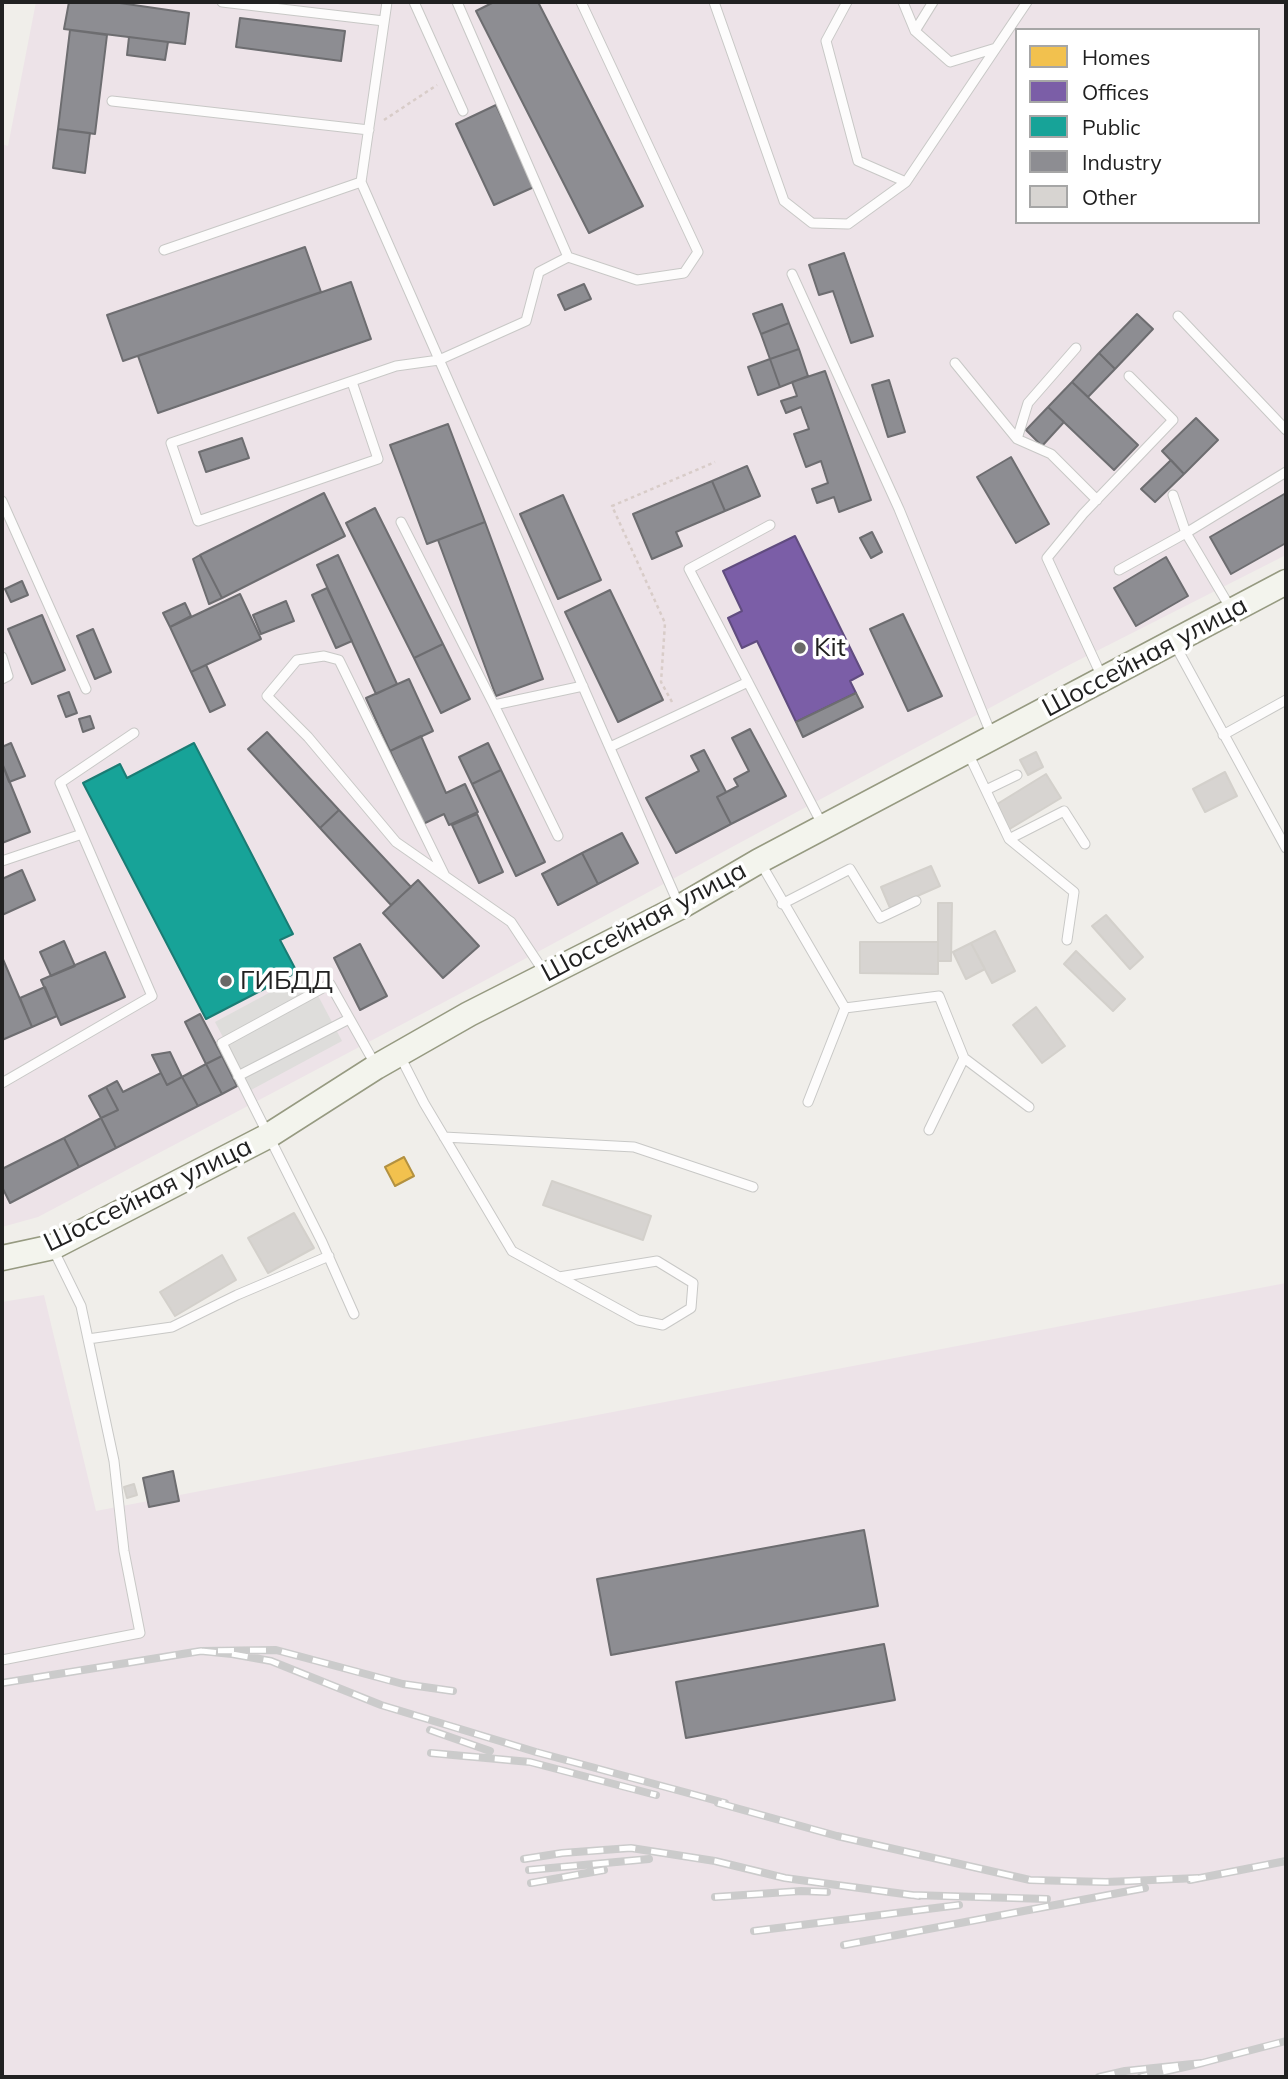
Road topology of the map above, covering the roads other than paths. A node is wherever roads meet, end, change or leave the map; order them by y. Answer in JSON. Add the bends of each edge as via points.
{"nodes":[{"id":1,"x":222,"y":2,"type":"edge"},
{"id":2,"x":387,"y":2,"type":"edge"},
{"id":3,"x":414,"y":2,"type":"edge"},
{"id":4,"x":457,"y":2,"type":"edge"},
{"id":5,"x":581,"y":2,"type":"edge"},
{"id":6,"x":714,"y":2,"type":"edge"},
{"id":7,"x":847,"y":2,"type":"edge"},
{"id":8,"x":903,"y":2,"type":"edge"},
{"id":9,"x":933,"y":2,"type":"edge"},
{"id":10,"x":1027,"y":2,"type":"edge"},
{"id":11,"x":297,"y":6,"type":"edge"},
{"id":12,"x":384,"y":22,"type":"junction"},
{"id":13,"x":915,"y":31,"type":"junction"},
{"id":14,"x":996,"y":48,"type":"junction"},
{"id":15,"x":112,"y":101,"type":"dead end"},
{"id":16,"x":463,"y":111,"type":"dead end"},
{"id":17,"x":369,"y":130,"type":"junction"},
{"id":18,"x":361,"y":182,"type":"junction"},
{"id":19,"x":906,"y":182,"type":"junction"},
{"id":20,"x":164,"y":250,"type":"dead end"},
{"id":21,"x":568,"y":257,"type":"junction"},
{"id":22,"x":792,"y":274,"type":"dead end"},
{"id":23,"x":1178,"y":316,"type":"dead end"},
{"id":24,"x":1076,"y":348,"type":"dead end"},
{"id":25,"x":439,"y":360,"type":"junction"},
{"id":26,"x":955,"y":363,"type":"dead end"},
{"id":27,"x":1129,"y":376,"type":"dead end"},
{"id":28,"x":352,"y":382,"type":"junction"},
{"id":29,"x":1286,"y":430,"type":"edge"},
{"id":30,"x":1017,"y":439,"type":"junction"},
{"id":31,"x":1286,"y":472,"type":"edge"},
{"id":32,"x":1173,"y":495,"type":"dead end"},
{"id":33,"x":1097,"y":500,"type":"junction"},
{"id":34,"x":2,"y":501,"type":"edge"},
{"id":35,"x":401,"y":522,"type":"dead end"},
{"id":36,"x":770,"y":526,"type":"dead end"},
{"id":37,"x":1186,"y":533,"type":"junction"},
{"id":38,"x":1119,"y":570,"type":"dead end"},
{"id":39,"x":1286,"y":582,"type":"edge"},
{"id":40,"x":1232,"y":611,"type":"junction"},
{"id":41,"x":1173,"y":641,"type":"junction"},
{"id":42,"x":2,"y":657,"type":"edge"},
{"id":43,"x":2,"y":679,"type":"edge"},
{"id":44,"x":1103,"y":679,"type":"junction"},
{"id":45,"x":748,"y":682,"type":"junction"},
{"id":46,"x":583,"y":686,"type":"junction"},
{"id":47,"x":86,"y":689,"type":"dead end"},
{"id":48,"x":1286,"y":700,"type":"edge"},
{"id":49,"x":494,"y":705,"type":"junction"},
{"id":50,"x":134,"y":733,"type":"dead end"},
{"id":51,"x":1223,"y":735,"type":"junction"},
{"id":52,"x":993,"y":738,"type":"junction"},
{"id":53,"x":610,"y":747,"type":"junction"},
{"id":54,"x":967,"y":752,"type":"junction"},
{"id":55,"x":1017,"y":775,"type":"dead end"},
{"id":56,"x":986,"y":790,"type":"junction"},
{"id":57,"x":823,"y":827,"type":"junction"},
{"id":58,"x":82,"y":834,"type":"junction"},
{"id":59,"x":558,"y":836,"type":"dead end"},
{"id":60,"x":1009,"y":839,"type":"junction"},
{"id":61,"x":1085,"y":844,"type":"dead end"},
{"id":62,"x":1286,"y":848,"type":"edge"},
{"id":63,"x":2,"y":861,"type":"edge"},
{"id":64,"x":759,"y":861,"type":"junction"},
{"id":65,"x":445,"y":876,"type":"junction"},
{"id":66,"x":916,"y":901,"type":"dead end"},
{"id":67,"x":782,"y":904,"type":"junction"},
{"id":68,"x":680,"y":907,"type":"junction"},
{"id":69,"x":1067,"y":940,"type":"dead end"},
{"id":70,"x":545,"y":974,"type":"junction"},
{"id":71,"x":845,"y":1008,"type":"junction"},
{"id":72,"x":349,"y":1019,"type":"junction"},
{"id":73,"x":400,"y":1054,"type":"junction"},
{"id":74,"x":964,"y":1058,"type":"junction"},
{"id":75,"x":376,"y":1066,"type":"junction"},
{"id":76,"x":239,"y":1076,"type":"junction"},
{"id":77,"x":2,"y":1083,"type":"edge"},
{"id":78,"x":808,"y":1102,"type":"dead end"},
{"id":79,"x":1029,"y":1107,"type":"dead end"},
{"id":80,"x":929,"y":1130,"type":"dead end"},
{"id":81,"x":268,"y":1136,"type":"junction"},
{"id":82,"x":444,"y":1137,"type":"junction"},
{"id":83,"x":753,"y":1186,"type":"dead end"},
{"id":84,"x":52,"y":1247,"type":"junction"},
{"id":85,"x":329,"y":1256,"type":"junction"},
{"id":86,"x":2,"y":1258,"type":"edge"},
{"id":87,"x":559,"y":1277,"type":"junction"},
{"id":88,"x":354,"y":1314,"type":"dead end"},
{"id":89,"x":88,"y":1339,"type":"junction"},
{"id":90,"x":2,"y":1660,"type":"edge"}],
"edges":[{"from":1,"to":11,"type":"lane"},
{"from":2,"to":12,"type":"lane"},
{"from":3,"to":16,"type":"lane"},
{"from":4,"to":21,"type":"lane"},
{"from":5,"to":21,"type":"lane","via":[[698,252],[684,273],[637,280]]},
{"from":6,"to":19,"type":"lane","via":[[784,201],[812,223],[848,224]]},
{"from":7,"to":19,"type":"lane","via":[[826,41],[858,161]]},
{"from":8,"to":13,"type":"lane"},
{"from":9,"to":13,"type":"lane"},
{"from":10,"to":14,"type":"lane"},
{"from":11,"to":12,"type":"lane"},
{"from":12,"to":17,"type":"lane"},
{"from":13,"to":14,"type":"lane","via":[[950,62]]},
{"from":14,"to":19,"type":"lane"},
{"from":15,"to":17,"type":"lane"},
{"from":17,"to":18,"type":"lane"},
{"from":18,"to":20,"type":"lane"},
{"from":18,"to":25,"type":"lane"},
{"from":21,"to":25,"type":"lane","via":[[539,272],[526,321]]},
{"from":22,"to":52,"type":"lane","via":[[899,509]]},
{"from":23,"to":29,"type":"lane"},
{"from":24,"to":30,"type":"lane","via":[[1028,403]]},
{"from":25,"to":28,"type":"lane","via":[[396,366]]},
{"from":25,"to":46,"type":"lane"},
{"from":26,"to":30,"type":"lane"},
{"from":27,"to":33,"type":"lane","via":[[1173,420]]},
{"from":28,"to":28,"type":"lane","via":[[378,459],[198,521],[171,443]]},
{"from":30,"to":33,"type":"lane","via":[[1051,454]]},
{"from":31,"to":37,"type":"lane"},
{"from":32,"to":37,"type":"lane"},
{"from":33,"to":44,"type":"lane","via":[[1047,558]]},
{"from":34,"to":47,"type":"lane"},
{"from":35,"to":49,"type":"lane"},
{"from":36,"to":45,"type":"lane","via":[[690,569]]},
{"from":37,"to":38,"type":"lane"},
{"from":37,"to":40,"type":"lane"},
{"from":39,"to":40,"type":"main road","name":"Шоссейная улица"},
{"from":40,"to":41,"type":"main road","name":"Шоссейная улица"},
{"from":41,"to":44,"type":"main road","name":"Шоссейная улица"},
{"from":41,"to":51,"type":"lane"},
{"from":42,"to":43,"type":"lane","via":[[8,676]]},
{"from":44,"to":52,"type":"main road","name":"Шоссейная улица"},
{"from":45,"to":53,"type":"lane"},
{"from":45,"to":57,"type":"lane"},
{"from":46,"to":49,"type":"lane"},
{"from":46,"to":53,"type":"lane"},
{"from":48,"to":51,"type":"lane"},
{"from":49,"to":59,"type":"lane"},
{"from":50,"to":58,"type":"lane","via":[[60,783]]},
{"from":51,"to":62,"type":"lane"},
{"from":52,"to":54,"type":"main road","name":"Шоссейная улица"},
{"from":53,"to":68,"type":"lane"},
{"from":54,"to":56,"type":"lane"},
{"from":54,"to":57,"type":"main road","name":"Шоссейная улица"},
{"from":55,"to":56,"type":"lane"},
{"from":56,"to":60,"type":"lane"},
{"from":57,"to":64,"type":"main road","name":"Шоссейная улица"},
{"from":58,"to":63,"type":"lane"},
{"from":58,"to":77,"type":"lane","via":[[152,996]]},
{"from":60,"to":61,"type":"lane","via":[[1064,811]]},
{"from":60,"to":69,"type":"lane","via":[[1074,892]]},
{"from":64,"to":67,"type":"lane"},
{"from":64,"to":68,"type":"main road","name":"Шоссейная улица"},
{"from":65,"to":65,"type":"lane","via":[[396,842],[308,737],[267,696],[297,660],[324,656],[339,660]]},
{"from":65,"to":70,"type":"lane","via":[[511,922]]},
{"from":66,"to":67,"type":"lane","via":[[880,918],[850,869]]},
{"from":67,"to":71,"type":"lane"},
{"from":68,"to":70,"type":"main road","name":"Шоссейная улица"},
{"from":70,"to":73,"type":"main road","name":"Шоссейная улица"},
{"from":71,"to":74,"type":"lane","via":[[939,996]]},
{"from":71,"to":78,"type":"lane"},
{"from":72,"to":75,"type":"lane"},
{"from":72,"to":76,"type":"lane"},
{"from":72,"to":76,"type":"lane","via":[[330,984],[222,1043]]},
{"from":73,"to":75,"type":"main road","name":"Шоссейная улица"},
{"from":73,"to":82,"type":"lane"},
{"from":74,"to":79,"type":"lane"},
{"from":74,"to":80,"type":"lane"},
{"from":75,"to":81,"type":"main road","name":"Шоссейная улица"},
{"from":76,"to":81,"type":"lane"},
{"from":81,"to":84,"type":"main road","name":"Шоссейная улица"},
{"from":81,"to":85,"type":"lane"},
{"from":82,"to":83,"type":"lane","via":[[634,1147]]},
{"from":82,"to":87,"type":"lane","via":[[512,1251]]},
{"from":84,"to":86,"type":"main road","name":"Шоссейная улица"},
{"from":84,"to":89,"type":"lane","via":[[80,1306]]},
{"from":85,"to":88,"type":"lane"},
{"from":85,"to":89,"type":"lane","via":[[172,1327]]},
{"from":87,"to":87,"type":"lane","via":[[638,1320],[663,1325],[691,1308],[693,1283],[657,1261]]},
{"from":89,"to":90,"type":"lane","via":[[114,1461],[124,1551],[141,1633]]}]}
